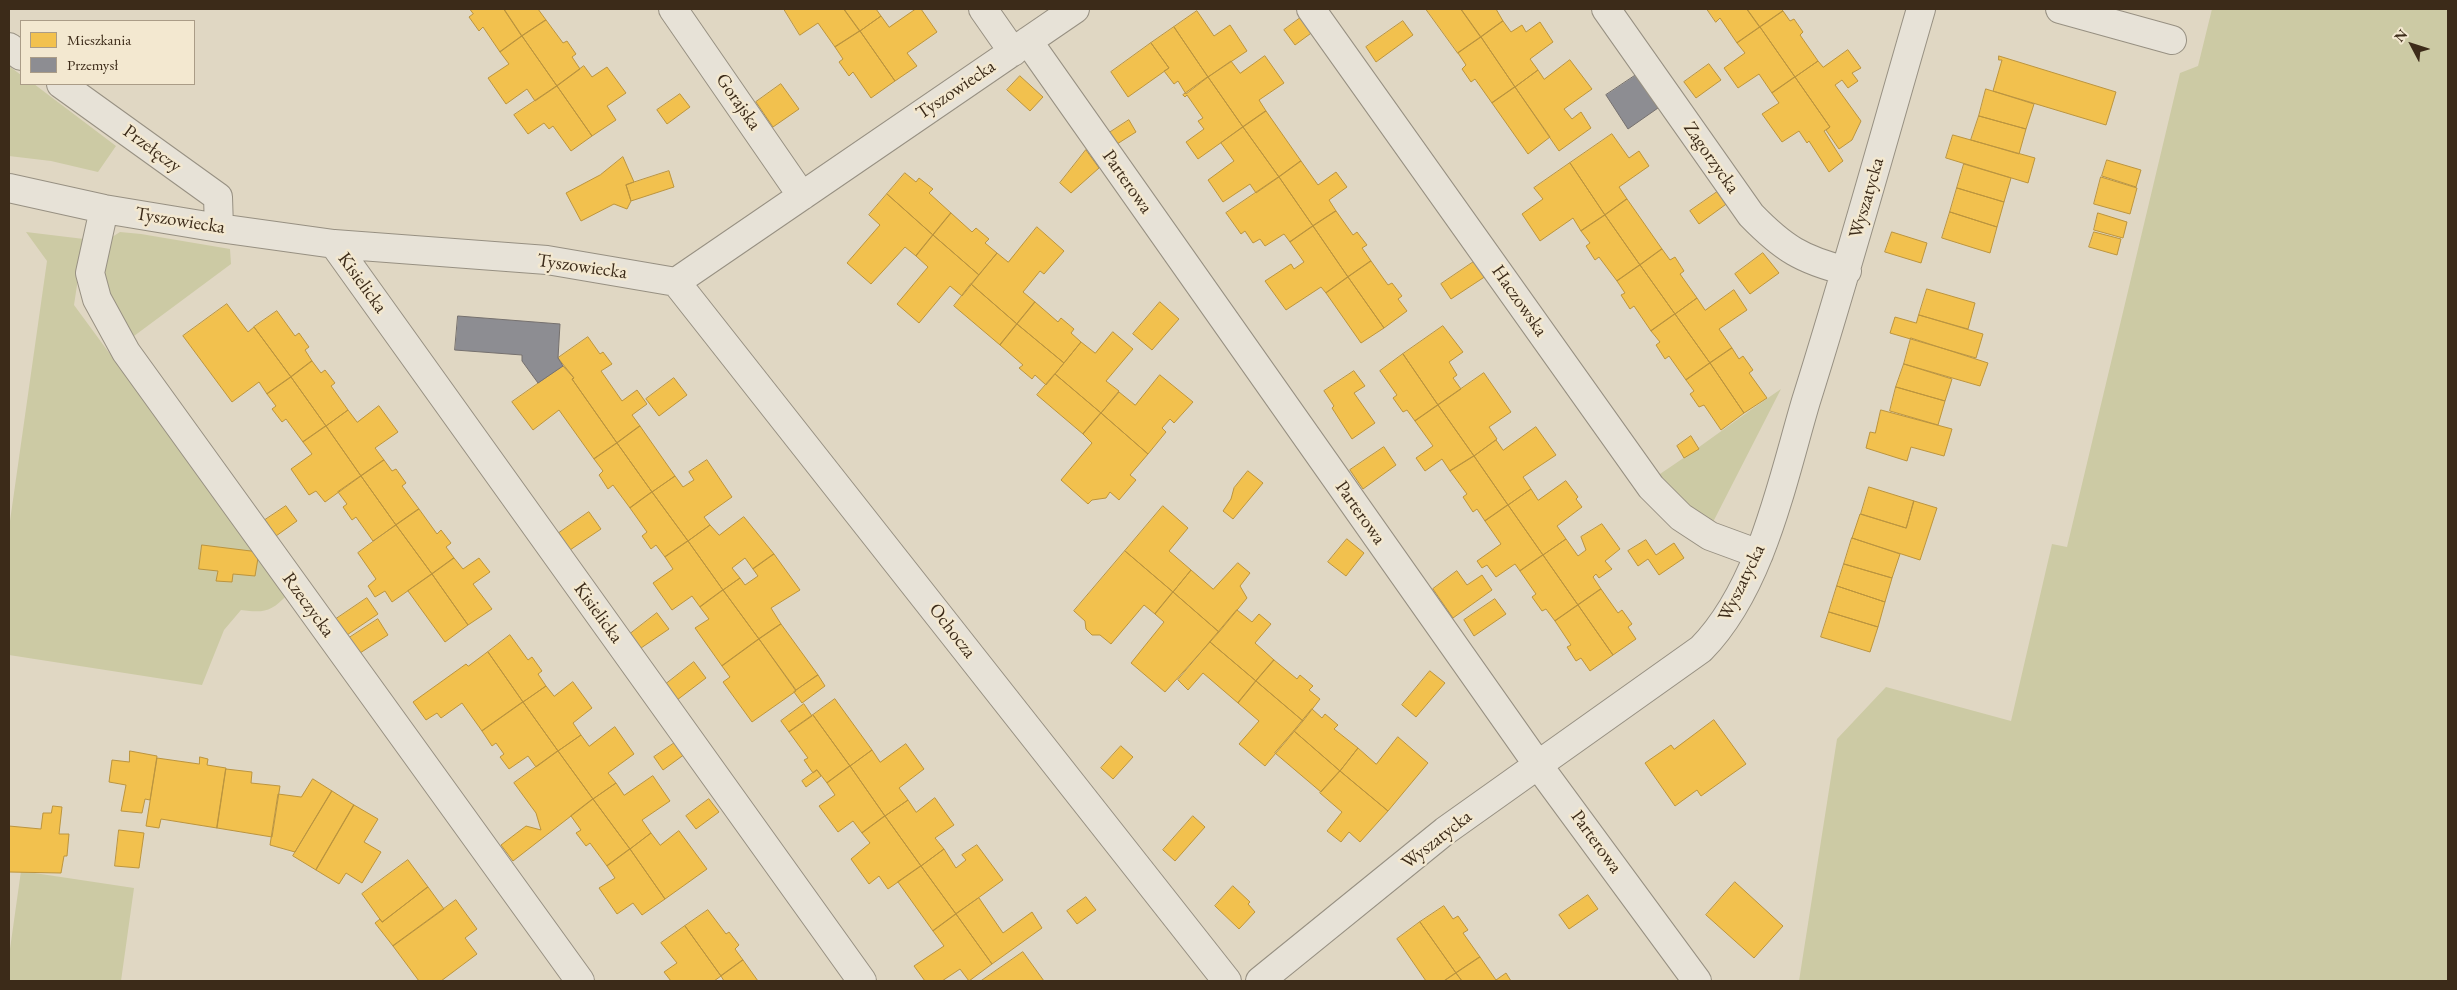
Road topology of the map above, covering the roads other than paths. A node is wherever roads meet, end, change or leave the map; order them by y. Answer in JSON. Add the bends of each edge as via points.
{"nodes":[{"id":1,"x":673,"y":9,"type":"edge"},
{"id":2,"x":983,"y":9,"type":"edge"},
{"id":3,"x":1075,"y":9,"type":"edge"},
{"id":4,"x":1311,"y":9,"type":"edge"},
{"id":5,"x":1606,"y":9,"type":"edge"},
{"id":6,"x":1921,"y":9,"type":"edge"},
{"id":7,"x":2060,"y":9,"type":"edge"},
{"id":8,"x":2172,"y":40,"type":"dead end"},
{"id":9,"x":1020,"y":46,"type":"junction"},
{"id":10,"x":9,"y":47,"type":"edge"},
{"id":11,"x":20,"y":55,"type":"edge"},
{"id":12,"x":62,"y":85,"type":"edge"},
{"id":13,"x":9,"y":188,"type":"edge"},
{"id":14,"x":802,"y":196,"type":"junction"},
{"id":15,"x":104,"y":209,"type":"junction"},
{"id":16,"x":219,"y":228,"type":"junction"},
{"id":17,"x":334,"y":244,"type":"junction"},
{"id":18,"x":1847,"y":271,"type":"junction"},
{"id":19,"x":676,"y":282,"type":"junction"},
{"id":20,"x":1760,"y":554,"type":"junction"},
{"id":21,"x":1538,"y":765,"type":"junction"},
{"id":22,"x":580,"y":981,"type":"edge"},
{"id":23,"x":862,"y":981,"type":"edge"},
{"id":24,"x":1227,"y":981,"type":"edge"},
{"id":25,"x":1260,"y":981,"type":"edge"},
{"id":26,"x":1697,"y":981,"type":"edge"}],
"edges":[{"from":1,"to":14,"type":"street","name":"Gorajska"},
{"from":2,"to":9,"type":"street","name":"Parterowa"},
{"from":3,"to":9,"type":"street","name":"Tyszowiecka"},
{"from":4,"to":20,"type":"street","name":"Haczowska","via":[[1651,487],[1680,517],[1710,536]]},
{"from":5,"to":18,"type":"street","name":"Zagorzycka","via":[[1751,215],[1777,241],[1800,256]]},
{"from":6,"to":18,"type":"street","name":"Wyszatycka"},
{"from":7,"to":8,"type":"street"},
{"from":9,"to":14,"type":"street","name":"Tyszowiecka"},
{"from":9,"to":21,"type":"street","name":"Parterowa"},
{"from":10,"to":11,"type":"street"},
{"from":12,"to":16,"type":"street","name":"Przełęczy","via":[[218,197]]},
{"from":13,"to":15,"type":"street","name":"Tyszowiecka"},
{"from":14,"to":19,"type":"street","name":"Tyszowiecka"},
{"from":15,"to":16,"type":"street","name":"Tyszowiecka"},
{"from":15,"to":22,"type":"street","name":"Rzeczycka","via":[[90,273],[97,299],[126,352]]},
{"from":16,"to":17,"type":"street","name":"Tyszowiecka"},
{"from":17,"to":19,"type":"street","name":"Tyszowiecka","via":[[547,260]]},
{"from":17,"to":23,"type":"street","name":"Kisielicka"},
{"from":18,"to":20,"type":"street","name":"Wyszatycka"},
{"from":19,"to":24,"type":"street","name":"Ochocza"},
{"from":20,"to":21,"type":"street","name":"Wyszatycka","via":[[1727,619],[1700,650]]},
{"from":21,"to":25,"type":"street","name":"Wyszatycka","via":[[1445,831]]},
{"from":21,"to":26,"type":"street","name":"Parterowa"}]}
